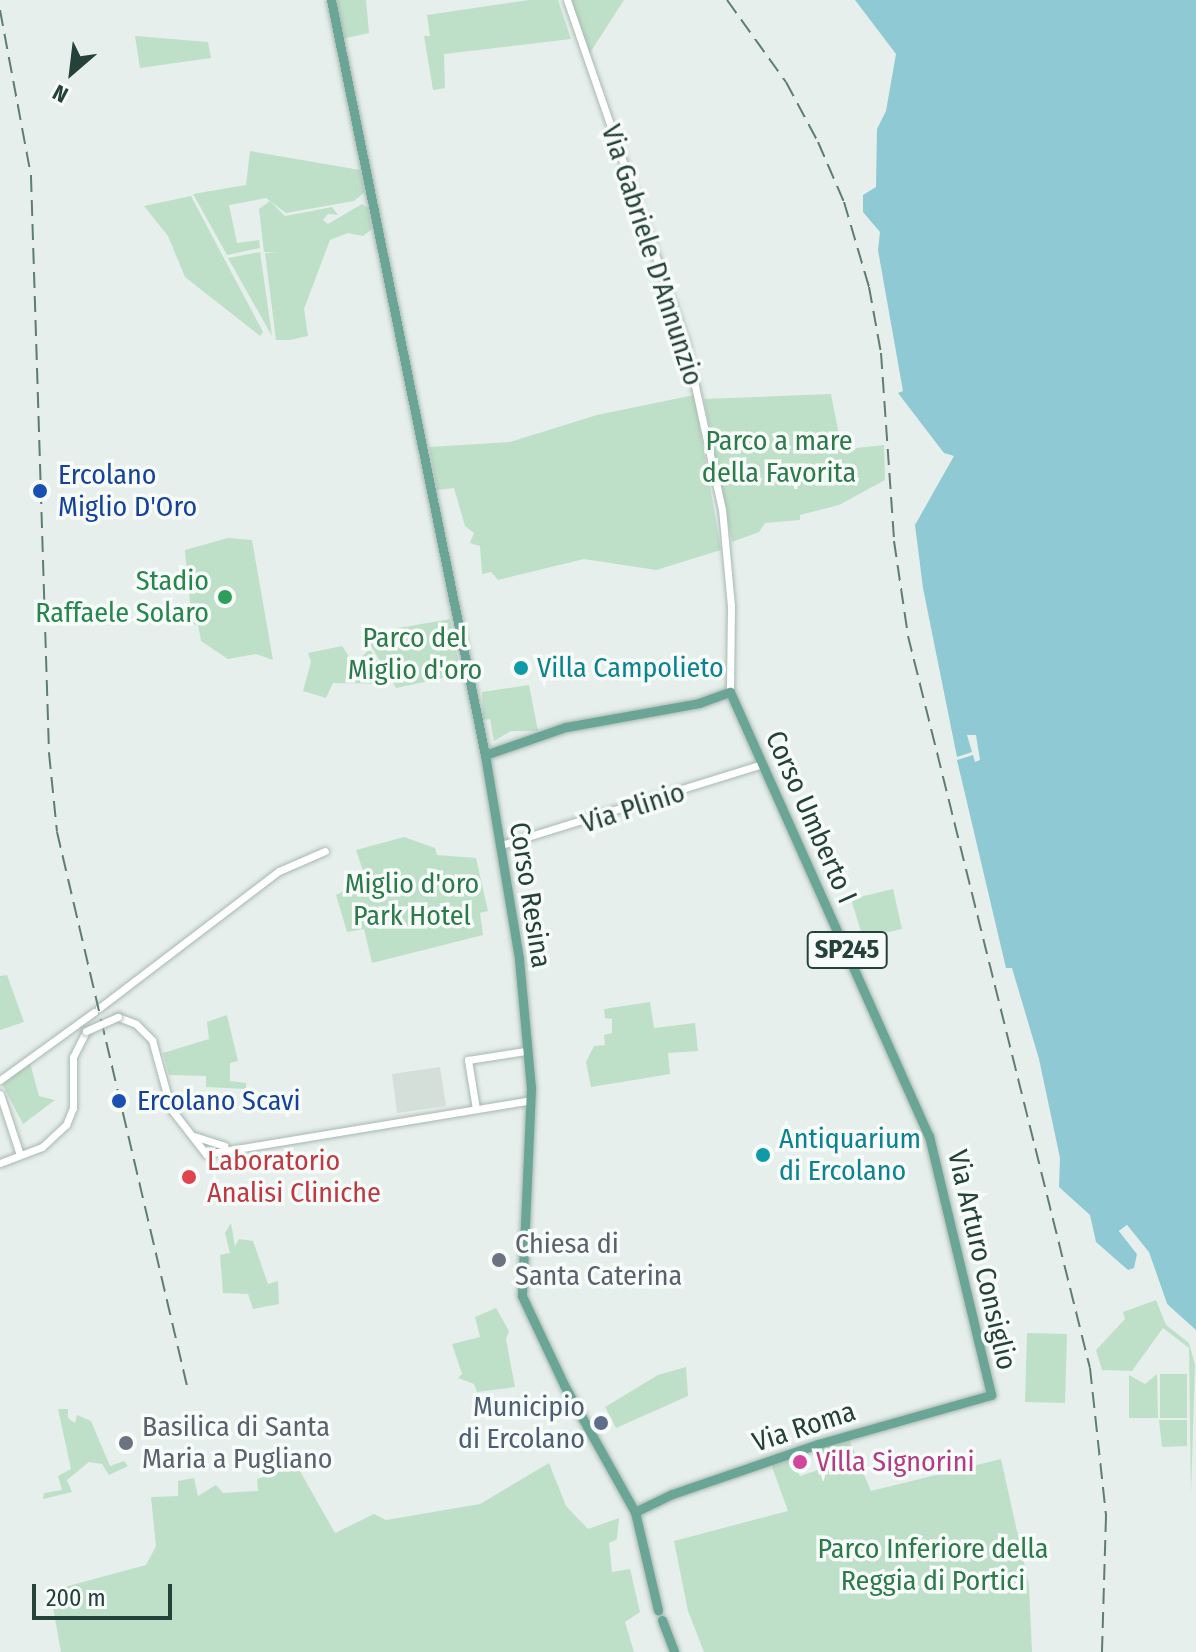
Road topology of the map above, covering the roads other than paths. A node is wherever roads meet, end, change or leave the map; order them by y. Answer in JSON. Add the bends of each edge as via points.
{"nodes":[{"id":1,"x":331,"y":0,"type":"edge"},
{"id":2,"x":567,"y":0,"type":"edge"},
{"id":3,"x":730,"y":692,"type":"junction"},
{"id":4,"x":485,"y":755,"type":"junction"},
{"id":5,"x":763,"y":764,"type":"junction"},
{"id":6,"x":501,"y":845,"type":"junction"},
{"id":7,"x":325,"y":851,"type":"dead end"},
{"id":8,"x":525,"y":1051,"type":"junction"},
{"id":9,"x":0,"y":1080,"type":"edge"},
{"id":10,"x":0,"y":1094,"type":"edge"},
{"id":11,"x":531,"y":1100,"type":"junction"},
{"id":12,"x":476,"y":1109,"type":"junction"},
{"id":13,"x":929,"y":1136,"type":"joint"},
{"id":14,"x":20,"y":1155,"type":"junction"},
{"id":15,"x":0,"y":1163,"type":"edge"},
{"id":16,"x":991,"y":1395,"type":"joint"},
{"id":17,"x":635,"y":1512,"type":"junction"},
{"id":18,"x":674,"y":1652,"type":"edge"}],
"edges":[{"from":1,"to":4,"type":"main road","name":"Corso Resina"},
{"from":2,"to":3,"type":"street","name":"Via Gabriele D'Annunzio","number":"SP245","via":[[685,340],[722,509],[731,606]]},
{"from":3,"to":4,"type":"main road","via":[[699,703],[566,727]]},
{"from":3,"to":5,"type":"main road","name":"Corso Umberto I","number":"SP245"},
{"from":4,"to":6,"type":"main road","name":"Corso Resina"},
{"from":5,"to":6,"type":"street","name":"Via Plinio"},
{"from":5,"to":13,"type":"main road","name":"Corso Umberto I","number":"SP245"},
{"from":6,"to":8,"type":"main road","name":"Corso Resina","via":[[523,988]]},
{"from":7,"to":9,"type":"street","via":[[279,871]]},
{"from":8,"to":11,"type":"main road","name":"Corso Resina"},
{"from":8,"to":12,"type":"street","via":[[468,1060]]},
{"from":10,"to":14,"type":"street"},
{"from":11,"to":12,"type":"street"},
{"from":11,"to":17,"type":"main road","name":"Corso Resina","via":[[522,1296],[564,1385]]},
{"from":12,"to":14,"type":"street","bridge":true,"via":[[207,1146],[171,1109],[152,1040],[136,1024],[118,1017],[86,1031],[74,1053],[73,1108],[66,1125],[52,1141]]},
{"from":13,"to":16,"type":"main road","name":"Via Arturo Consiglio","number":"SP245"},
{"from":14,"to":15,"type":"street"},
{"from":16,"to":17,"type":"main road","name":"Via Roma","via":[[818,1444]]},
{"from":17,"to":18,"type":"main road","name":"Corso Resina"}]}
